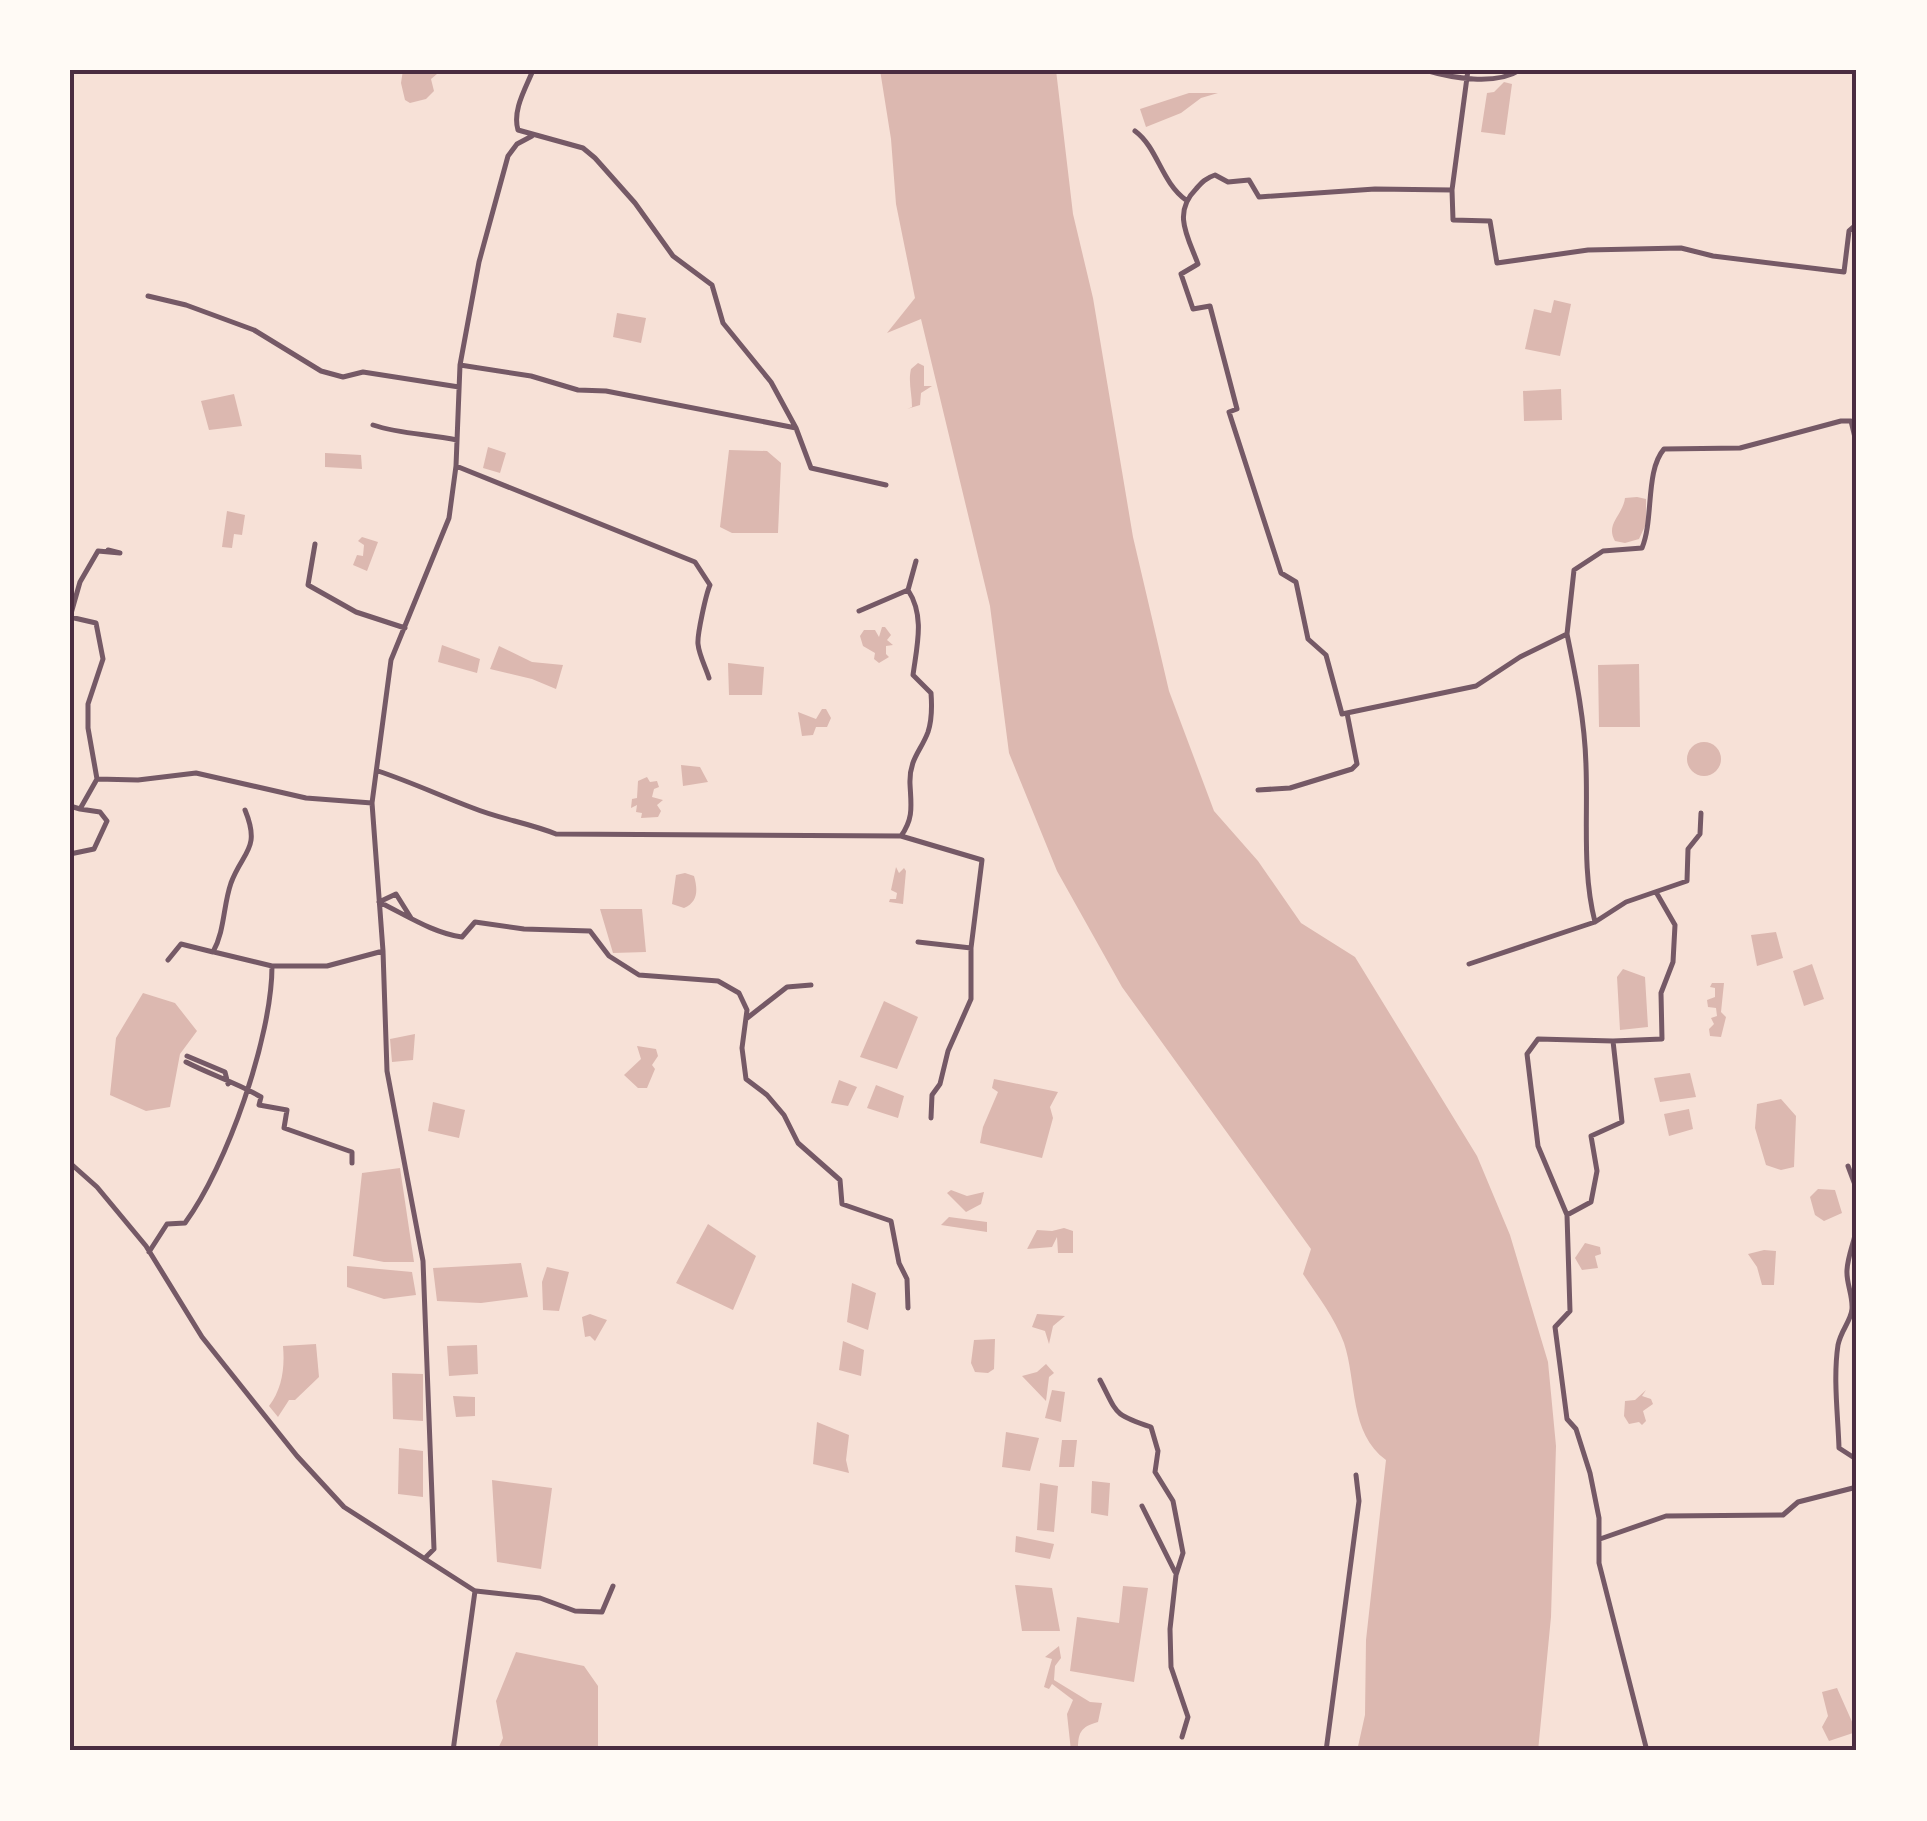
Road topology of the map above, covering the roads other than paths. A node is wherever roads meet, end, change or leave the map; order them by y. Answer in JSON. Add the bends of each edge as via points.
{"nodes":[{"id":1,"x":533,"y":70,"type":"edge"},
{"id":2,"x":1425,"y":70,"type":"edge"},
{"id":3,"x":1468,"y":70,"type":"edge"},
{"id":4,"x":1520,"y":70,"type":"edge"},
{"id":5,"x":1467,"y":80,"type":"junction"},
{"id":6,"x":1135,"y":131,"type":"dead end"},
{"id":7,"x":532,"y":136,"type":"junction"},
{"id":8,"x":1452,"y":190,"type":"junction"},
{"id":9,"x":1186,"y":200,"type":"junction"},
{"id":10,"x":1857,"y":224,"type":"edge"},
{"id":11,"x":148,"y":296,"type":"dead end"},
{"id":12,"x":460,"y":365,"type":"junction"},
{"id":13,"x":460,"y":387,"type":"junction"},
{"id":14,"x":373,"y":425,"type":"dead end"},
{"id":15,"x":796,"y":428,"type":"junction"},
{"id":16,"x":457,"y":440,"type":"junction"},
{"id":17,"x":1857,"y":446,"type":"edge"},
{"id":18,"x":456,"y":466,"type":"junction"},
{"id":19,"x":886,"y":486,"type":"dead end"},
{"id":20,"x":315,"y":544,"type":"dead end"},
{"id":21,"x":108,"y":550,"type":"dead end"},
{"id":22,"x":916,"y":560,"type":"dead end"},
{"id":23,"x":908,"y":590,"type":"junction"},
{"id":24,"x":859,"y":611,"type":"dead end"},
{"id":25,"x":405,"y":628,"type":"junction"},
{"id":26,"x":1568,"y":634,"type":"junction"},
{"id":27,"x":710,"y":678,"type":"dead end"},
{"id":28,"x":1347,"y":712,"type":"junction"},
{"id":29,"x":378,"y":771,"type":"junction"},
{"id":30,"x":97,"y":779,"type":"junction"},
{"id":31,"x":1258,"y":790,"type":"dead end"},
{"id":32,"x":372,"y":803,"type":"junction"},
{"id":33,"x":70,"y":806,"type":"edge"},
{"id":34,"x":80,"y":809,"type":"junction"},
{"id":35,"x":245,"y":810,"type":"dead end"},
{"id":36,"x":1701,"y":813,"type":"dead end"},
{"id":37,"x":901,"y":836,"type":"junction"},
{"id":38,"x":70,"y":854,"type":"edge"},
{"id":39,"x":1656,"y":892,"type":"junction"},
{"id":40,"x":379,"y":902,"type":"junction"},
{"id":41,"x":412,"y":918,"type":"junction"},
{"id":42,"x":1595,"y":922,"type":"junction"},
{"id":43,"x":918,"y":942,"type":"dead end"},
{"id":44,"x":971,"y":948,"type":"junction"},
{"id":45,"x":213,"y":952,"type":"junction"},
{"id":46,"x":383,"y":952,"type":"junction"},
{"id":47,"x":168,"y":960,"type":"dead end"},
{"id":48,"x":1469,"y":964,"type":"dead end"},
{"id":49,"x":272,"y":966,"type":"junction"},
{"id":50,"x":812,"y":984,"type":"dead end"},
{"id":51,"x":744,"y":1020,"type":"junction"},
{"id":52,"x":1612,"y":1042,"type":"junction"},
{"id":53,"x":187,"y":1059,"type":"dead end"},
{"id":54,"x":246,"y":1088,"type":"junction"},
{"id":55,"x":931,"y":1118,"type":"dead end"},
{"id":56,"x":70,"y":1163,"type":"edge"},
{"id":57,"x":352,"y":1163,"type":"dead end"},
{"id":58,"x":1848,"y":1166,"type":"dead end"},
{"id":59,"x":1857,"y":1190,"type":"edge"},
{"id":60,"x":1566,"y":1215,"type":"junction"},
{"id":61,"x":1857,"y":1225,"type":"edge"},
{"id":62,"x":149,"y":1252,"type":"junction"},
{"id":63,"x":908,"y":1308,"type":"dead end"},
{"id":64,"x":1100,"y":1380,"type":"dead end"},
{"id":65,"x":1857,"y":1469,"type":"edge"},
{"id":66,"x":1356,"y":1474,"type":"dead end"},
{"id":67,"x":1857,"y":1486,"type":"edge"},
{"id":68,"x":1142,"y":1506,"type":"dead end"},
{"id":69,"x":1600,"y":1539,"type":"junction"},
{"id":70,"x":426,"y":1557,"type":"junction"},
{"id":71,"x":1176,"y":1575,"type":"junction"},
{"id":72,"x":613,"y":1586,"type":"dead end"},
{"id":73,"x":475,"y":1591,"type":"junction"},
{"id":74,"x":1182,"y":1737,"type":"dead end"},
{"id":75,"x":453,"y":1751,"type":"edge"},
{"id":76,"x":1326,"y":1751,"type":"edge"},
{"id":77,"x":1648,"y":1751,"type":"edge"}],
"edges":[{"from":1,"to":7,"type":"street","via":[[515,120],[518,130]]},
{"from":2,"to":5,"type":"street"},
{"from":3,"to":5,"type":"street"},
{"from":4,"to":5,"type":"street"},
{"from":5,"to":8,"type":"street"},
{"from":6,"to":9,"type":"street"},
{"from":7,"to":12,"type":"street","via":[[516,144],[502,174]]},
{"from":7,"to":15,"type":"street","via":[[583,148],[636,203],[673,256],[712,284],[723,323],[771,382]]},
{"from":8,"to":9,"type":"street","via":[[1259,197],[1249,180],[1228,182],[1215,175]]},
{"from":8,"to":10,"type":"street","via":[[1453,220],[1490,221],[1496,263],[1588,250],[1681,248],[1844,272],[1848,231]]},
{"from":9,"to":28,"type":"street","via":[[1181,218],[1198,264],[1181,274],[1193,308],[1210,306],[1238,410],[1229,412],[1281,573],[1296,582],[1308,639],[1326,655],[1342,714]]},
{"from":11,"to":13,"type":"street","via":[[254,330],[321,372]]},
{"from":12,"to":13,"type":"street"},
{"from":12,"to":15,"type":"street"},
{"from":13,"to":16,"type":"street"},
{"from":14,"to":16,"type":"street"},
{"from":15,"to":19,"type":"street","via":[[811,468]]},
{"from":16,"to":18,"type":"street"},
{"from":17,"to":26,"type":"street","via":[[1851,421],[1841,421],[1740,448],[1664,449],[1655,459],[1642,548],[1603,551],[1574,570]]},
{"from":18,"to":25,"type":"street","via":[[448,518]]},
{"from":18,"to":27,"type":"street","via":[[695,562],[710,585],[698,643]]},
{"from":20,"to":25,"type":"street","via":[[308,585],[356,612]]},
{"from":21,"to":30,"type":"street","via":[[120,554],[98,551],[70,617],[96,623],[100,638],[102,659],[88,704]]},
{"from":22,"to":23,"type":"street"},
{"from":23,"to":24,"type":"street"},
{"from":23,"to":37,"type":"street","via":[[919,618],[913,675],[931,693],[932,710],[915,753],[911,822]]},
{"from":25,"to":29,"type":"street","via":[[391,660]]},
{"from":26,"to":28,"type":"street","via":[[1476,686]]},
{"from":26,"to":42,"type":"street","via":[[1586,762],[1588,892]]},
{"from":28,"to":31,"type":"street","via":[[1357,764],[1352,769],[1290,788]]},
{"from":29,"to":32,"type":"street"},
{"from":29,"to":37,"type":"street","via":[[556,834]]},
{"from":30,"to":32,"type":"street","via":[[196,773],[306,798]]},
{"from":30,"to":34,"type":"street"},
{"from":32,"to":40,"type":"street"},
{"from":33,"to":34,"type":"street"},
{"from":34,"to":38,"type":"street","via":[[107,820],[94,848]]},
{"from":35,"to":45,"type":"street","via":[[252,828],[248,856],[232,882]]},
{"from":36,"to":39,"type":"street","via":[[1700,834],[1688,849],[1687,881]]},
{"from":37,"to":44,"type":"street","via":[[982,860]]},
{"from":39,"to":42,"type":"street"},
{"from":39,"to":52,"type":"street","via":[[1675,925],[1674,962],[1662,994],[1662,1039]]},
{"from":40,"to":41,"type":"street"},
{"from":40,"to":41,"type":"street","via":[[396,894]]},
{"from":40,"to":46,"type":"street"},
{"from":41,"to":51,"type":"street","via":[[462,937],[476,922],[590,931],[609,956],[638,975],[718,981],[738,993],[747,1010]]},
{"from":42,"to":48,"type":"street"},
{"from":43,"to":44,"type":"street"},
{"from":44,"to":55,"type":"street","via":[[971,999],[932,1095]]},
{"from":45,"to":47,"type":"street","via":[[180,944]]},
{"from":45,"to":49,"type":"street"},
{"from":46,"to":49,"type":"street","via":[[327,966]]},
{"from":46,"to":70,"type":"street","via":[[387,1071],[423,1261],[434,1549]]},
{"from":49,"to":54,"type":"street","via":[[260,1047]]},
{"from":50,"to":51,"type":"street","via":[[787,987]]},
{"from":51,"to":63,"type":"street","via":[[746,1079],[840,1180],[842,1204],[891,1221],[908,1279]]},
{"from":52,"to":60,"type":"street","via":[[1622,1122],[1591,1136],[1597,1171],[1591,1202]]},
{"from":52,"to":60,"type":"street","via":[[1538,1039],[1528,1054],[1538,1146]]},
{"from":53,"to":54,"type":"street","via":[[225,1072],[228,1084]]},
{"from":54,"to":57,"type":"street","via":[[262,1097],[259,1105],[287,1110],[284,1128],[352,1152]]},
{"from":54,"to":62,"type":"street","via":[[202,1200],[184,1223],[167,1224]]},
{"from":56,"to":62,"type":"street","via":[[98,1187]]},
{"from":58,"to":59,"type":"street"},
{"from":60,"to":69,"type":"street","via":[[1570,1311],[1555,1327],[1568,1419],[1590,1473]]},
{"from":61,"to":65,"type":"street","via":[[1846,1275],[1852,1316],[1842,1328],[1837,1386],[1840,1448],[1856,1459]]},
{"from":62,"to":70,"type":"street","via":[[202,1337],[344,1507]]},
{"from":64,"to":71,"type":"street","via":[[1114,1410],[1151,1427],[1156,1472],[1179,1524],[1183,1553]]},
{"from":66,"to":76,"type":"street","via":[[1359,1500]]},
{"from":67,"to":69,"type":"street","via":[[1798,1502],[1782,1515],[1666,1516]]},
{"from":68,"to":71,"type":"street"},
{"from":69,"to":77,"type":"street","via":[[1599,1563]]},
{"from":70,"to":73,"type":"street"},
{"from":71,"to":74,"type":"street","via":[[1171,1667],[1188,1717]]},
{"from":72,"to":73,"type":"street","via":[[602,1612]]},
{"from":73,"to":75,"type":"street"}]}
